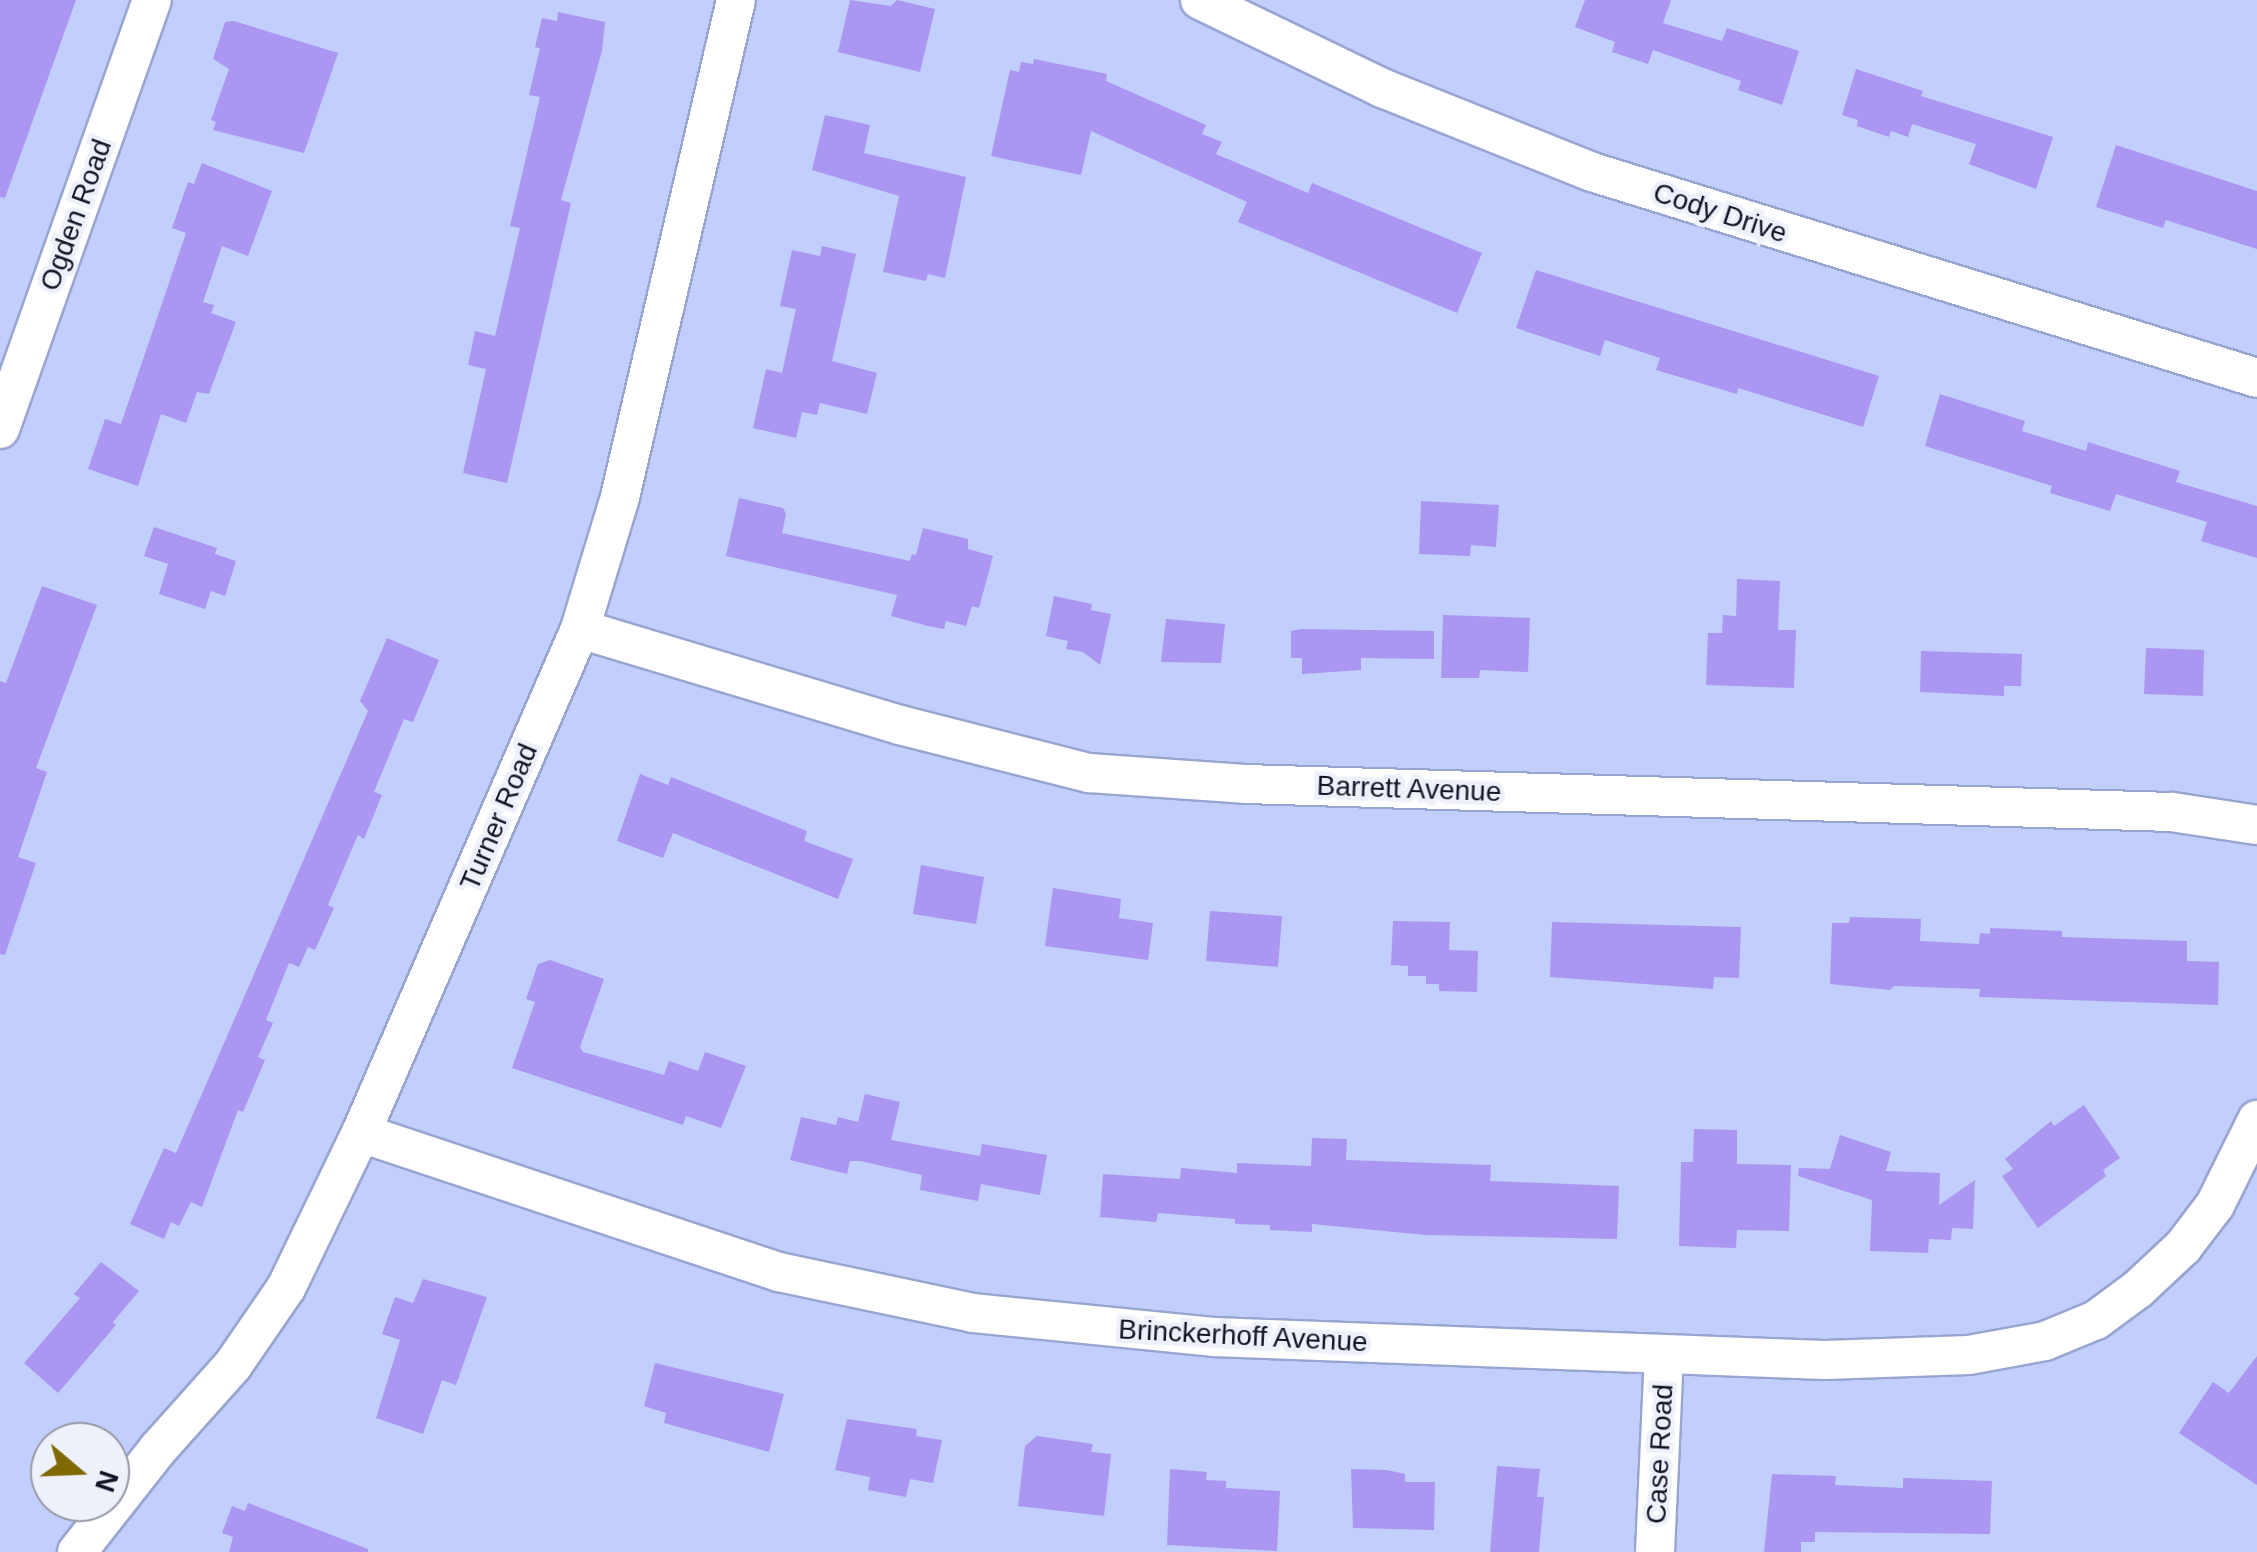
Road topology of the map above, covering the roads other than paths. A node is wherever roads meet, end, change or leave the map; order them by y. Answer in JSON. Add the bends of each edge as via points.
{"nodes":[{"id":1,"x":152,"y":0,"type":"edge"},
{"id":2,"x":736,"y":0,"type":"edge"},
{"id":3,"x":1200,"y":0,"type":"edge"},
{"id":4,"x":2257,"y":378,"type":"edge"},
{"id":5,"x":0,"y":429,"type":"edge"},
{"id":6,"x":580,"y":628,"type":"junction"},
{"id":7,"x":2257,"y":825,"type":"edge"},
{"id":8,"x":2257,"y":1120,"type":"edge"},
{"id":9,"x":361,"y":1133,"type":"junction"},
{"id":10,"x":1664,"y":1356,"type":"junction"},
{"id":11,"x":77,"y":1552,"type":"edge"},
{"id":12,"x":1655,"y":1552,"type":"edge"}],
"edges":[{"from":1,"to":5,"type":"street","name":"Ogden Road"},
{"from":2,"to":6,"type":"street","name":"Turner Road","via":[[620,497]]},
{"from":3,"to":4,"type":"street","name":"Cody Drive","via":[[1382,88],[1592,172]]},
{"from":6,"to":7,"type":"street","name":"Barrett Avenue","via":[[900,726],[1090,773],[1245,784],[2172,812]]},
{"from":6,"to":9,"type":"street","name":"Turner Road"},
{"from":8,"to":10,"type":"street","name":"Brinckerhoff Avenue","via":[[2214,1205],[2182,1247],[2096,1320],[2045,1342],[1969,1356]]},
{"from":9,"to":10,"type":"street","name":"Brinckerhoff Avenue","via":[[779,1272],[972,1314],[1214,1337]]},
{"from":9,"to":11,"type":"street","name":"Turner Road","via":[[286,1288],[233,1365]]},
{"from":10,"to":12,"type":"street","name":"Case Road"}]}
